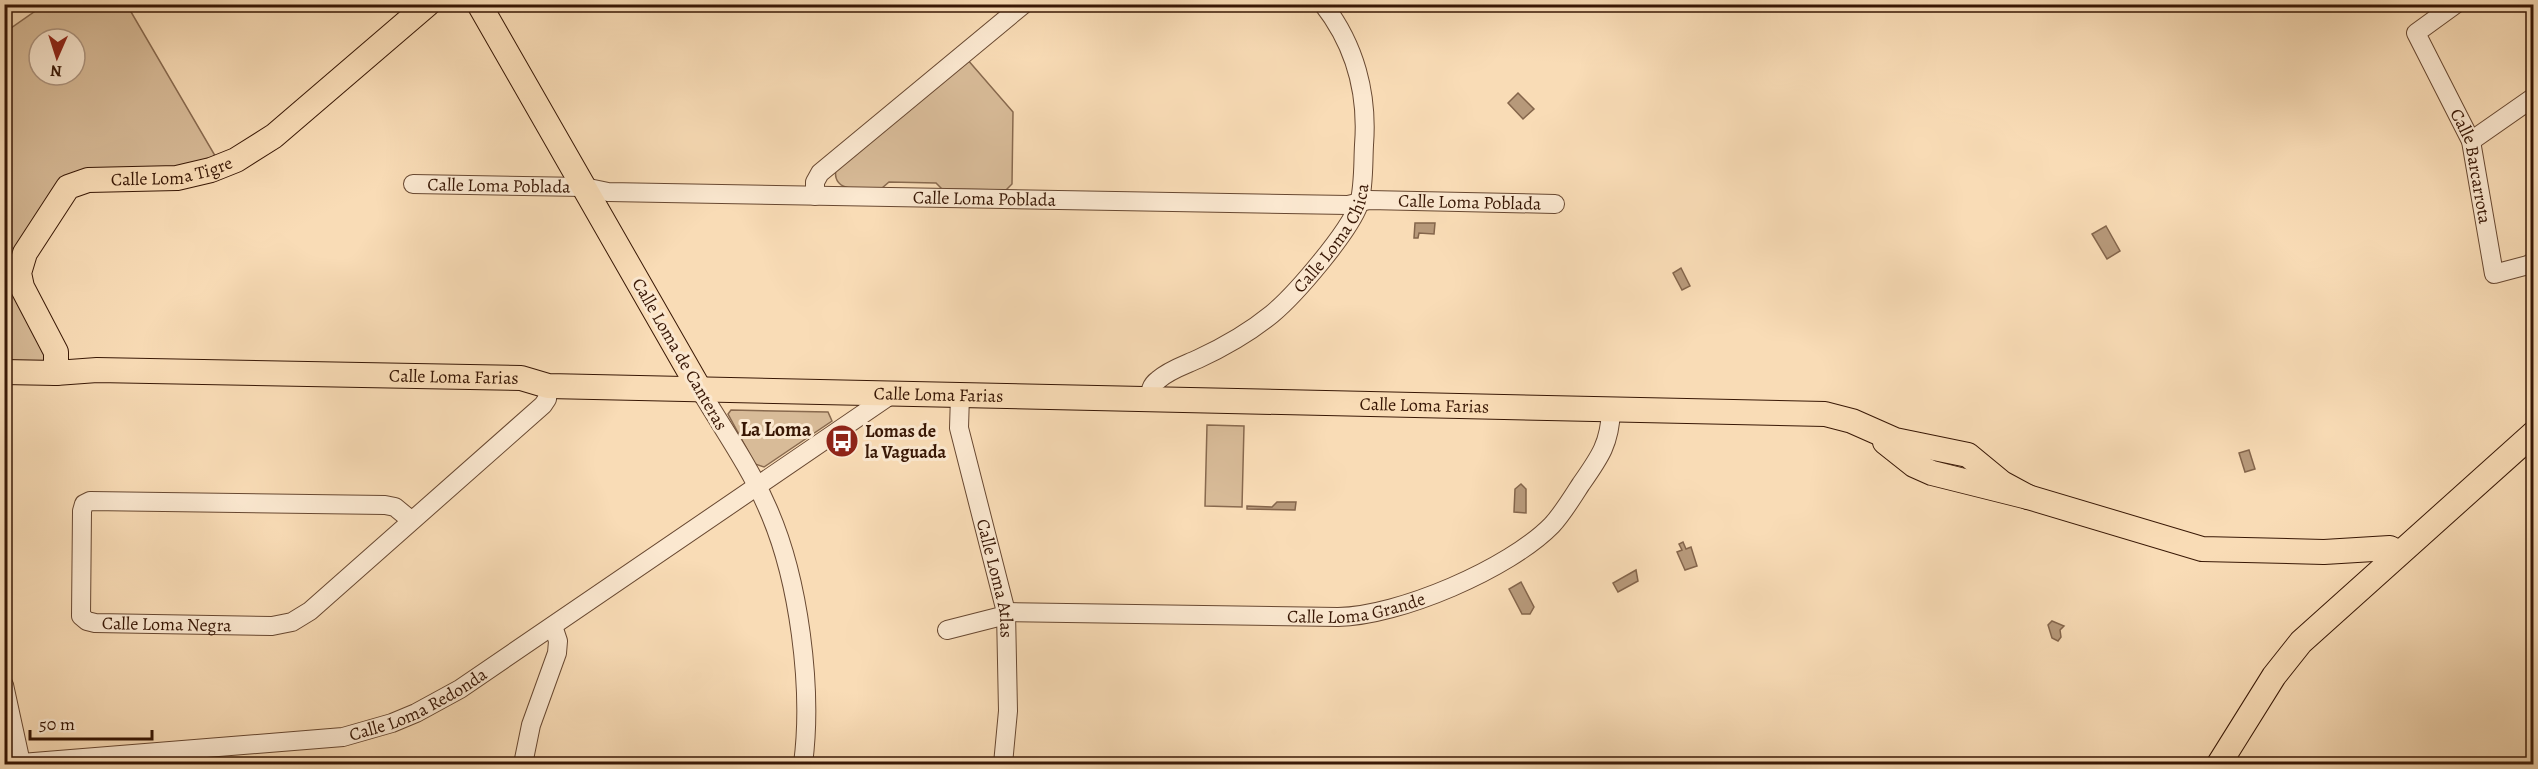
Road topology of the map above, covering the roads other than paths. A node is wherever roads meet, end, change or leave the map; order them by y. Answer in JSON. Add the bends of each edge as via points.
{"nodes":[{"id":1,"x":428,"y":4,"type":"edge"},
{"id":2,"x":479,"y":4,"type":"edge"},
{"id":3,"x":1024,"y":4,"type":"edge"},
{"id":4,"x":1323,"y":4,"type":"edge"},
{"id":5,"x":2456,"y":4,"type":"edge"},
{"id":6,"x":2534,"y":97,"type":"edge"},
{"id":7,"x":2471,"y":141,"type":"junction"},
{"id":8,"x":412,"y":184,"type":"dead end"},
{"id":9,"x":584,"y":187,"type":"junction"},
{"id":10,"x":815,"y":195,"type":"junction"},
{"id":11,"x":1359,"y":201,"type":"junction"},
{"id":12,"x":1555,"y":204,"type":"dead end"},
{"id":13,"x":2531,"y":263,"type":"edge"},
{"id":14,"x":4,"y":372,"type":"edge"},
{"id":15,"x":56,"y":373,"type":"junction"},
{"id":16,"x":548,"y":386,"type":"junction"},
{"id":17,"x":700,"y":390,"type":"junction"},
{"id":18,"x":826,"y":393,"type":"junction"},
{"id":19,"x":892,"y":394,"type":"junction"},
{"id":20,"x":960,"y":395,"type":"junction"},
{"id":21,"x":1150,"y":399,"type":"junction"},
{"id":22,"x":1611,"y":410,"type":"junction"},
{"id":23,"x":842,"y":428,"type":"junction"},
{"id":24,"x":2534,"y":433,"type":"edge"},
{"id":25,"x":756,"y":486,"type":"junction"},
{"id":26,"x":411,"y":521,"type":"junction"},
{"id":27,"x":2399,"y":553,"type":"junction"},
{"id":28,"x":1006,"y":614,"type":"junction"},
{"id":29,"x":553,"y":626,"type":"junction"},
{"id":30,"x":947,"y":630,"type":"dead end"},
{"id":31,"x":4,"y":685,"type":"edge"},
{"id":32,"x":15,"y":764,"type":"edge"},
{"id":33,"x":523,"y":765,"type":"edge"},
{"id":34,"x":803,"y":765,"type":"edge"},
{"id":35,"x":1003,"y":765,"type":"edge"},
{"id":36,"x":2219,"y":765,"type":"edge"}],
"edges":[{"from":1,"to":15,"type":"main road","name":"Calle Loma Tigre","via":[[274,136],[236,160],[177,178],[88,180],[68,187],[25,253],[19,273],[56,352]]},
{"from":2,"to":9,"type":"main road","name":"Calle Loma de Canteras"},
{"from":3,"to":10,"type":"street","via":[[820,174],[815,182]]},
{"from":4,"to":11,"type":"street","name":"Calle Loma Chica","via":[[1340,29],[1359,77],[1365,120]]},
{"from":5,"to":7,"type":"street","name":"Calle Barcarrota","via":[[2416,33]]},
{"from":6,"to":7,"type":"street"},
{"from":7,"to":13,"type":"street","name":"Calle Barcarrota","via":[[2494,274]]},
{"from":8,"to":9,"type":"street","name":"Calle Loma Poblada"},
{"from":9,"to":10,"type":"street","name":"Calle Loma Poblada","via":[[608,192]]},
{"from":9,"to":17,"type":"main road","name":"Calle Loma de Canteras"},
{"from":10,"to":11,"type":"street","name":"Calle Loma Poblada","via":[[1348,205]]},
{"from":11,"to":12,"type":"street","name":"Calle Loma Poblada"},
{"from":11,"to":21,"type":"street","name":"Calle Loma Chica","via":[[1323,257],[1272,314],[1217,350],[1156,381]]},
{"from":14,"to":15,"type":"main road","name":"Calle Loma Farias"},
{"from":15,"to":16,"type":"main road","name":"Calle Loma Farias","via":[[97,370],[521,378]]},
{"from":16,"to":17,"type":"main road","name":"Calle Loma Farias"},
{"from":16,"to":26,"type":"street","name":"Calle Loma Negra","via":[[543,405]]},
{"from":17,"to":18,"type":"main road","name":"Calle Loma Farias"},
{"from":17,"to":25,"type":"street","name":"Calle Loma de Canteras"},
{"from":18,"to":19,"type":"main road","name":"Calle Loma Farias"},
{"from":18,"to":23,"type":"street","via":[[845,397],[852,406],[851,418]]},
{"from":19,"to":20,"type":"main road","name":"Calle Loma Farias"},
{"from":19,"to":23,"type":"street","name":"Calle Loma Redonda"},
{"from":20,"to":21,"type":"main road","name":"Calle Loma Farias"},
{"from":20,"to":28,"type":"street","name":"Calle Loma Atlas","via":[[958,428]]},
{"from":21,"to":22,"type":"main road","name":"Calle Loma Farias"},
{"from":22,"to":27,"type":"main road","name":"Calle Loma Farias","via":[[1825,414],[1911,445],[1968,455],[2002,483],[2028,497],[2202,549],[2324,552],[2390,548]]},
{"from":22,"to":28,"type":"street","name":"Calle Loma Grande","via":[[1610,434],[1601,455],[1552,525],[1519,551],[1470,578],[1402,607],[1338,617]]},
{"from":23,"to":25,"type":"street","name":"Calle Loma Redonda"},
{"from":24,"to":27,"type":"main road"},
{"from":25,"to":29,"type":"street","name":"Calle Loma Redonda"},
{"from":25,"to":34,"type":"street","name":"Calle Loma de Canteras","via":[[780,543],[799,627],[807,700]]},
{"from":26,"to":26,"type":"street","name":"Calle Loma Negra","via":[[394,507],[385,505],[90,501],[82,511],[81,616],[95,623],[285,625],[310,611]]},
{"from":27,"to":36,"type":"main road","via":[[2291,652]]},
{"from":28,"to":30,"type":"street","name":"Calle Loma Grande"},
{"from":28,"to":35,"type":"street","name":"Calle Loma Atlas","via":[[1008,711]]},
{"from":29,"to":32,"type":"street","name":"Calle Loma Redonda","via":[[439,702],[371,731],[309,740]]},
{"from":29,"to":33,"type":"street","via":[[557,653],[531,725]]},
{"from":31,"to":32,"type":"street","name":"Calle Loma Redonda"}]}
